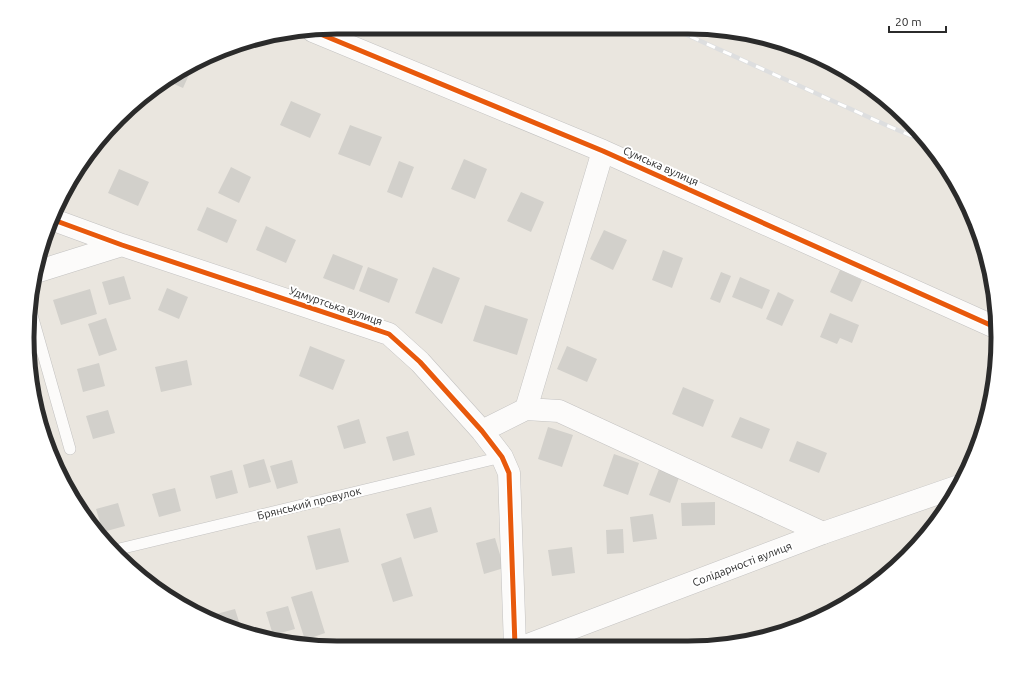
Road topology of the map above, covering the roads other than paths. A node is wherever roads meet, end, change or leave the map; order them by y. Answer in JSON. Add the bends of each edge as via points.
{"nodes":[{"id":1,"x":322,"y":35,"type":"edge"},
{"id":2,"x":603,"y":151,"type":"junction"},
{"id":3,"x":57,"y":221,"type":"edge"},
{"id":4,"x":122,"y":245,"type":"junction"},
{"id":5,"x":42,"y":270,"type":"edge"},
{"id":6,"x":35,"y":324,"type":"edge"},
{"id":7,"x":990,"y":325,"type":"edge"},
{"id":8,"x":526,"y":409,"type":"junction"},
{"id":9,"x":482,"y":431,"type":"junction"},
{"id":10,"x":70,"y":449,"type":"dead end"},
{"id":11,"x":502,"y":457,"type":"junction"},
{"id":12,"x":950,"y":490,"type":"edge"},
{"id":13,"x":823,"y":533,"type":"junction"},
{"id":14,"x":120,"y":549,"type":"edge"},
{"id":15,"x":515,"y":641,"type":"edge"},
{"id":16,"x":538,"y":641,"type":"edge"}],
"edges":[{"from":1,"to":2,"type":"street","name":"Сумська вулиця"},
{"from":2,"to":7,"type":"street","name":"Сумська вулиця"},
{"from":2,"to":8,"type":"street"},
{"from":3,"to":4,"type":"street","name":"Удмуртська вулиця"},
{"from":4,"to":5,"type":"street"},
{"from":4,"to":9,"type":"street","name":"Удмуртська вулиця","via":[[389,334],[420,362]]},
{"from":6,"to":10,"type":"lane"},
{"from":8,"to":9,"type":"street"},
{"from":8,"to":13,"type":"street","via":[[559,411]]},
{"from":9,"to":11,"type":"street","name":"Удмуртська вулиця"},
{"from":11,"to":14,"type":"lane","name":"Брянський провулок"},
{"from":11,"to":15,"type":"street","name":"Удмуртська вулиця","via":[[509,473]]},
{"from":12,"to":13,"type":"street","name":"Солідарності вулиця"},
{"from":13,"to":16,"type":"street","name":"Солідарності вулиця"}]}
